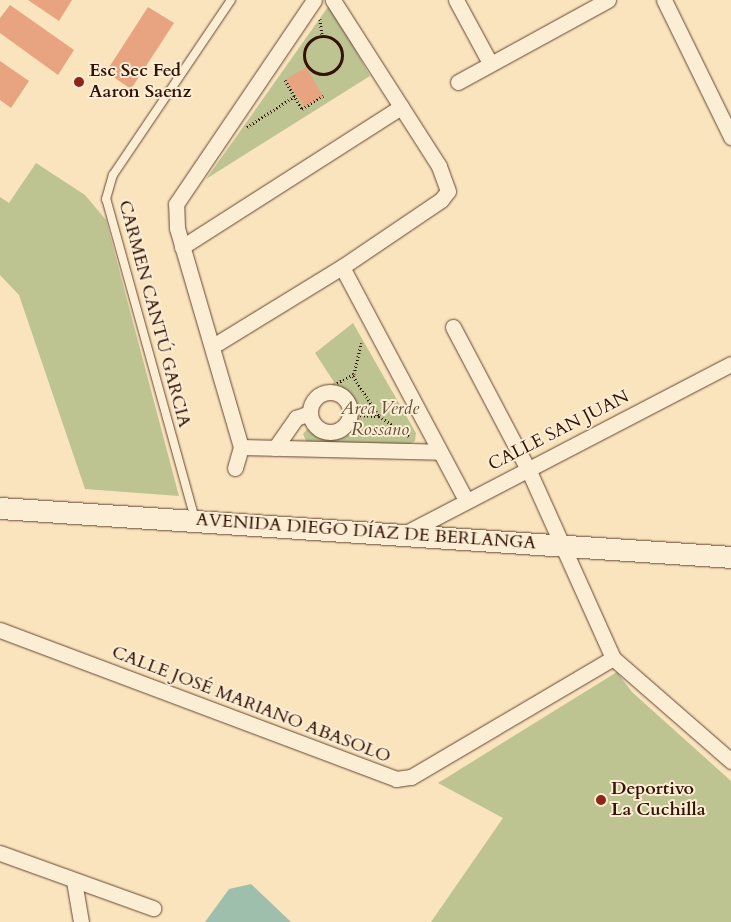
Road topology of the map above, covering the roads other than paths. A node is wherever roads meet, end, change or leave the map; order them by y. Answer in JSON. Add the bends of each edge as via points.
{"nodes":[{"id":1,"x":231,"y":0,"type":"edge"},
{"id":2,"x":314,"y":0,"type":"edge"},
{"id":3,"x":334,"y":0,"type":"edge"},
{"id":4,"x":456,"y":0,"type":"edge"},
{"id":5,"x":608,"y":0,"type":"edge"},
{"id":6,"x":664,"y":0,"type":"edge"},
{"id":7,"x":490,"y":63,"type":"junction"},
{"id":8,"x":458,"y":82,"type":"dead end"},
{"id":9,"x":401,"y":107,"type":"junction"},
{"id":10,"x":731,"y":137,"type":"edge"},
{"id":11,"x":182,"y":247,"type":"junction"},
{"id":12,"x":342,"y":267,"type":"junction"},
{"id":13,"x":453,"y":327,"type":"dead end"},
{"id":14,"x":213,"y":346,"type":"junction"},
{"id":15,"x":731,"y":364,"type":"edge"},
{"id":16,"x":310,"y":413,"type":"dead end"},
{"id":17,"x":241,"y":447,"type":"junction"},
{"id":18,"x":275,"y":448,"type":"junction"},
{"id":19,"x":440,"y":452,"type":"junction"},
{"id":20,"x":235,"y":468,"type":"dead end"},
{"id":21,"x":528,"y":469,"type":"junction"},
{"id":22,"x":466,"y":500,"type":"junction"},
{"id":23,"x":0,"y":508,"type":"edge"},
{"id":24,"x":196,"y":520,"type":"junction"},
{"id":25,"x":406,"y":533,"type":"junction"},
{"id":26,"x":561,"y":544,"type":"junction"},
{"id":27,"x":731,"y":557,"type":"edge"},
{"id":28,"x":0,"y":630,"type":"edge"},
{"id":29,"x":612,"y":658,"type":"junction"},
{"id":30,"x":731,"y":761,"type":"edge"},
{"id":31,"x":0,"y":853,"type":"edge"},
{"id":32,"x":74,"y":880,"type":"junction"},
{"id":33,"x":153,"y":908,"type":"dead end"},
{"id":34,"x":81,"y":922,"type":"edge"}],
"edges":[{"from":1,"to":24,"type":"lane","name":"CARMEN CANTÚ GARCIA","via":[[113,175],[106,199]]},
{"from":2,"to":11,"type":"street","via":[[182,190],[175,214]]},
{"from":3,"to":9,"type":"street"},
{"from":4,"to":7,"type":"street"},
{"from":5,"to":7,"type":"street"},
{"from":6,"to":10,"type":"street"},
{"from":7,"to":8,"type":"street"},
{"from":9,"to":11,"type":"street"},
{"from":9,"to":12,"type":"street","via":[[447,180],[448,191],[441,200]]},
{"from":11,"to":14,"type":"street"},
{"from":12,"to":14,"type":"street"},
{"from":12,"to":19,"type":"street"},
{"from":13,"to":21,"type":"street"},
{"from":14,"to":17,"type":"street"},
{"from":15,"to":21,"type":"street","name":"CALLE SAN JUAN"},
{"from":16,"to":18,"type":"street","via":[[296,418]]},
{"from":17,"to":18,"type":"street"},
{"from":17,"to":20,"type":"street"},
{"from":18,"to":19,"type":"street"},
{"from":19,"to":22,"type":"street"},
{"from":21,"to":22,"type":"street","name":"CALLE SAN JUAN"},
{"from":21,"to":26,"type":"street"},
{"from":22,"to":25,"type":"street","name":"CALLE SAN JUAN"},
{"from":23,"to":24,"type":"street","name":"AVENIDA DIEGO DÍAZ DE BERLANGA"},
{"from":24,"to":25,"type":"street","name":"AVENIDA DIEGO DÍAZ DE BERLANGA"},
{"from":25,"to":26,"type":"street","name":"AVENIDA DIEGO DÍAZ DE BERLANGA"},
{"from":26,"to":27,"type":"street","name":"AVENIDA DIEGO DÍAZ DE BERLANGA"},
{"from":26,"to":29,"type":"street"},
{"from":28,"to":29,"type":"street","name":"CALLE JOSÉ MARIANO ABASOLO","via":[[396,779],[411,777]]},
{"from":29,"to":30,"type":"street"},
{"from":31,"to":32,"type":"street"},
{"from":32,"to":33,"type":"street"},
{"from":32,"to":34,"type":"street"}]}
